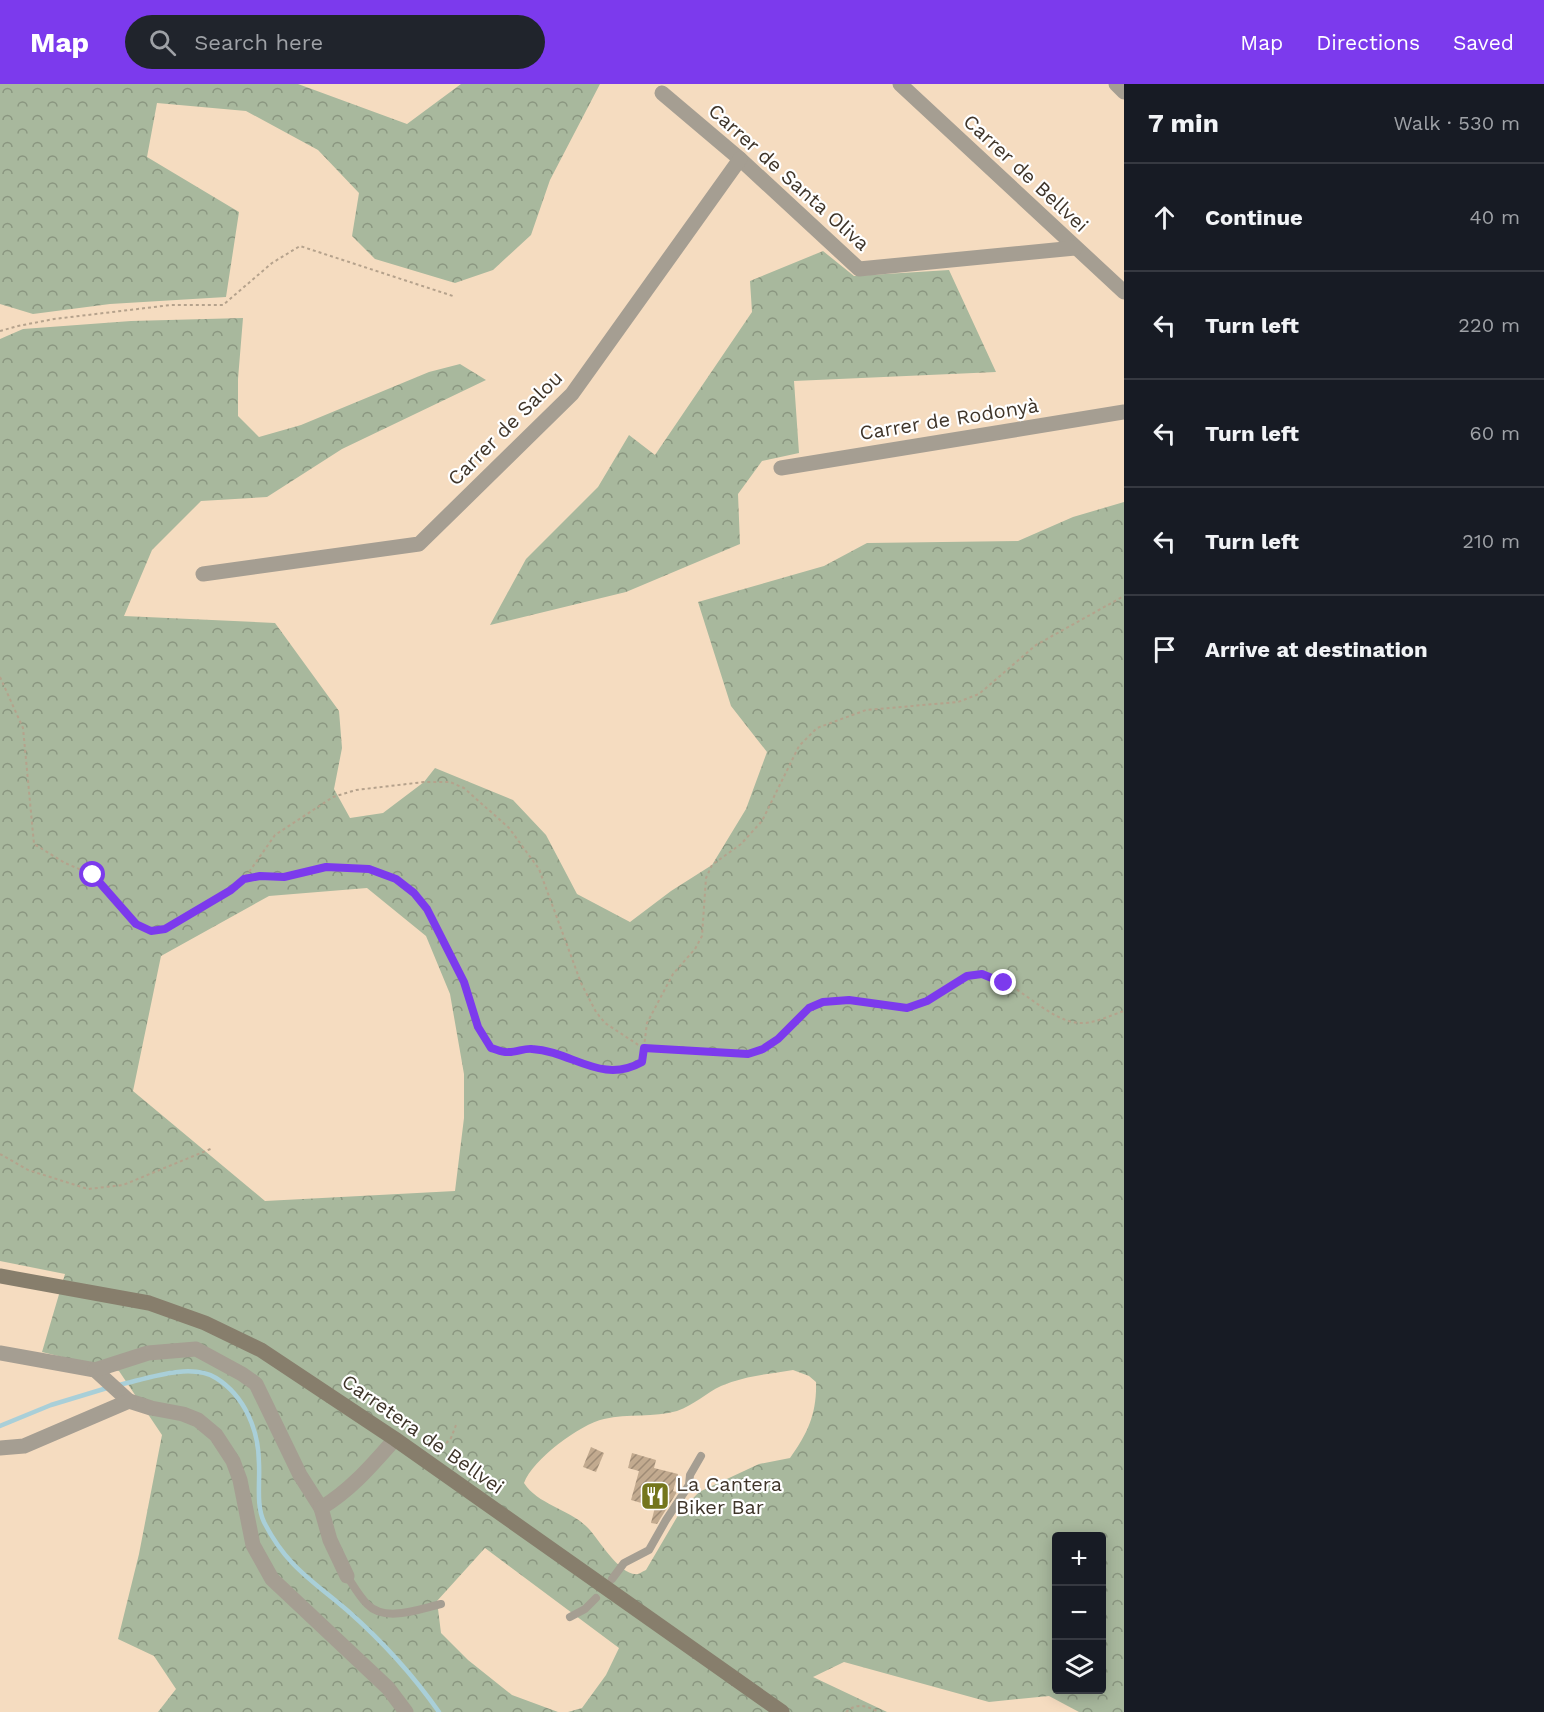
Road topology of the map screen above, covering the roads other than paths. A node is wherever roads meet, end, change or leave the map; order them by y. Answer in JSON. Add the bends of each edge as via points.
{"nodes":[{"id":1,"x":900,"y":84,"type":"edge"},
{"id":2,"x":1116,"y":84,"type":"edge"},
{"id":3,"x":1124,"y":92,"type":"edge"},
{"id":4,"x":662,"y":93,"type":"dead end"},
{"id":5,"x":740,"y":159,"type":"junction"},
{"id":6,"x":1075,"y":248,"type":"junction"},
{"id":7,"x":1124,"y":292,"type":"edge"},
{"id":8,"x":1124,"y":412,"type":"edge"},
{"id":9,"x":781,"y":468,"type":"dead end"},
{"id":10,"x":203,"y":574,"type":"dead end"},
{"id":11,"x":0,"y":1276,"type":"edge"},
{"id":12,"x":0,"y":1353,"type":"edge"},
{"id":13,"x":100,"y":1374,"type":"junction"},
{"id":14,"x":129,"y":1401,"type":"junction"},
{"id":15,"x":394,"y":1439,"type":"junction"},
{"id":16,"x":0,"y":1448,"type":"edge"},
{"id":17,"x":701,"y":1456,"type":"dead end"},
{"id":18,"x":321,"y":1508,"type":"junction"},
{"id":19,"x":347,"y":1576,"type":"joint"},
{"id":20,"x":612,"y":1579,"type":"dead end"},
{"id":21,"x":596,"y":1598,"type":"dead end"},
{"id":22,"x":441,"y":1604,"type":"dead end"},
{"id":23,"x":570,"y":1617,"type":"dead end"},
{"id":24,"x":406,"y":1712,"type":"edge"},
{"id":25,"x":782,"y":1712,"type":"edge"}],
"edges":[{"from":1,"to":6,"type":"street","name":"Carrer de Bellvei"},
{"from":2,"to":3,"type":"street"},
{"from":4,"to":5,"type":"street","name":"Carrer de Santa Oliva"},
{"from":5,"to":6,"type":"street","name":"Carrer de Santa Oliva","via":[[858,269]]},
{"from":5,"to":10,"type":"street","name":"Carrer de Salou","via":[[572,394],[419,544]]},
{"from":6,"to":7,"type":"street","name":"Carrer de Bellvei"},
{"from":8,"to":9,"type":"street","name":"Carrer de Rodonyà"},
{"from":11,"to":15,"type":"main road","name":"Carretera de Bellvei","via":[[149,1303],[205,1323],[261,1350]]},
{"from":12,"to":13,"type":"street"},
{"from":13,"to":14,"type":"street"},
{"from":13,"to":18,"type":"street","via":[[148,1353],[196,1349],[242,1374],[256,1383],[300,1475]]},
{"from":14,"to":16,"type":"street","via":[[24,1446]]},
{"from":14,"to":24,"type":"street","via":[[183,1414],[216,1435],[233,1461],[253,1545],[272,1579],[388,1688]]},
{"from":15,"to":18,"type":"street","via":[[359,1480]]},
{"from":15,"to":25,"type":"main road","name":"Carretera de Bellvei"},
{"from":17,"to":20,"type":"lane","via":[[689,1485],[649,1550],[624,1563]]},
{"from":18,"to":19,"type":"street","via":[[330,1540]]},
{"from":19,"to":22,"type":"lane","via":[[369,1606],[380,1612],[394,1614]]},
{"from":21,"to":23,"type":"lane"}]}
